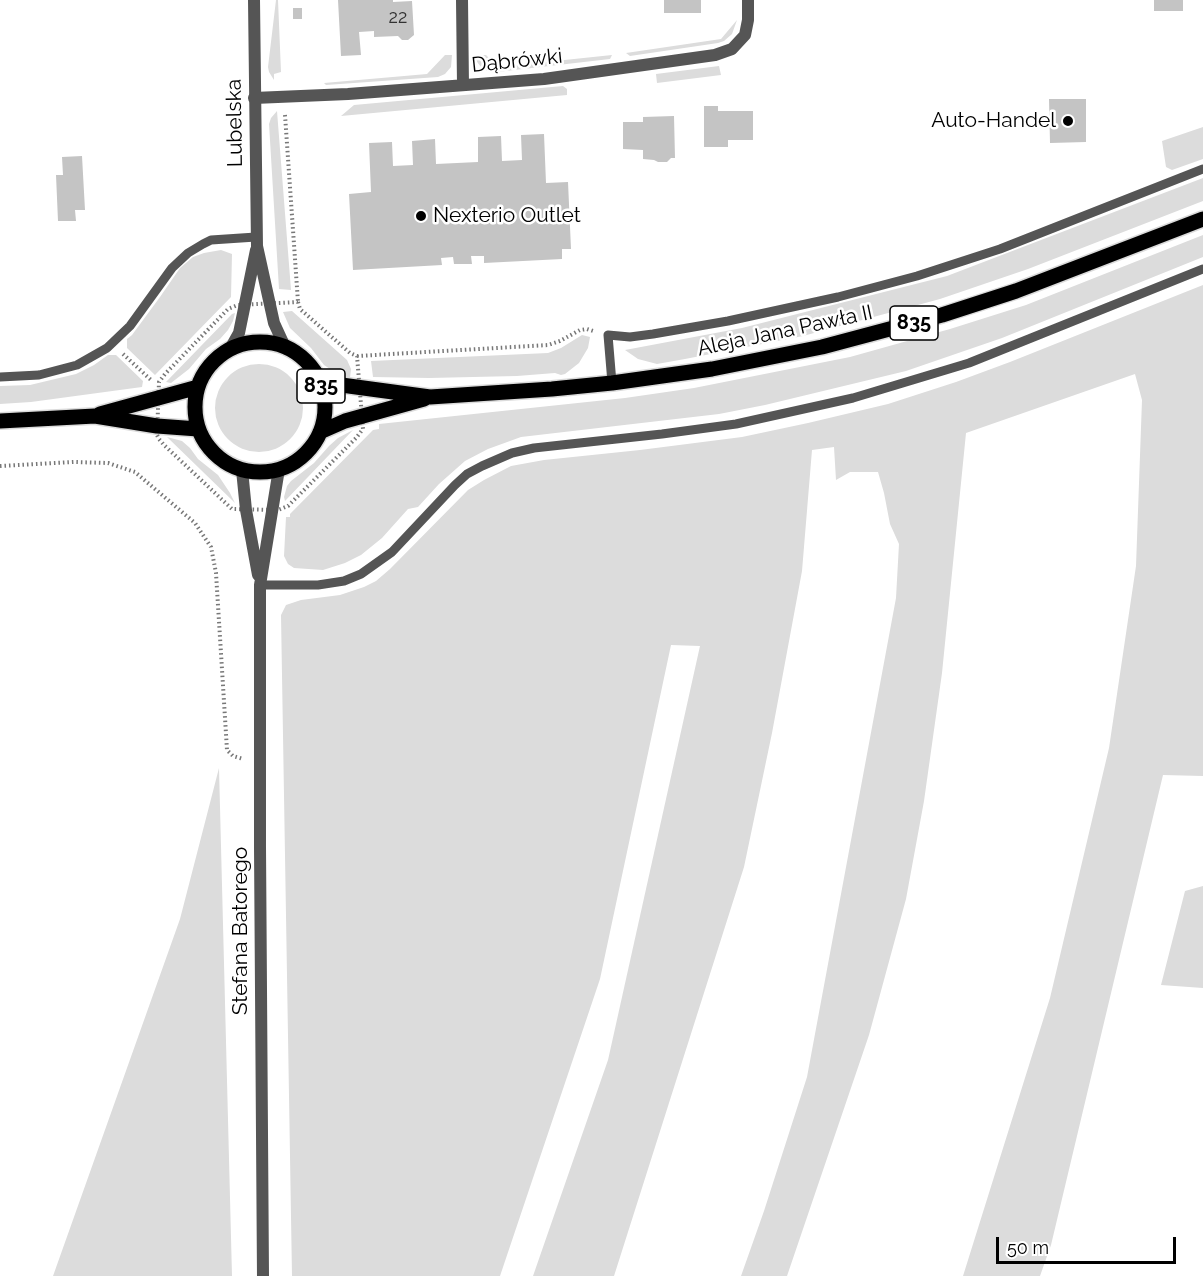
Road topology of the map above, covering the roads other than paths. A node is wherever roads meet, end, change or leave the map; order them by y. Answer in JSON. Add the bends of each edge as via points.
{"nodes":[{"id":1,"x":254,"y":0,"type":"edge"},
{"id":2,"x":462,"y":0,"type":"edge"},
{"id":3,"x":748,"y":3,"type":"edge"},
{"id":4,"x":463,"y":86,"type":"junction"},
{"id":5,"x":254,"y":98,"type":"junction"},
{"id":6,"x":1203,"y":169,"type":"edge"},
{"id":7,"x":1203,"y":219,"type":"edge"},
{"id":8,"x":257,"y":241,"type":"junction"},
{"id":9,"x":1203,"y":269,"type":"edge"},
{"id":10,"x":285,"y":347,"type":"junction"},
{"id":11,"x":230,"y":350,"type":"junction"},
{"id":12,"x":0,"y":377,"type":"edge"},
{"id":13,"x":319,"y":380,"type":"junction"},
{"id":14,"x":612,"y":383,"type":"junction"},
{"id":15,"x":198,"y":387,"type":"junction"},
{"id":16,"x":430,"y":397,"type":"junction"},
{"id":17,"x":94,"y":416,"type":"junction"},
{"id":18,"x":0,"y":421,"type":"edge"},
{"id":19,"x":198,"y":429,"type":"junction"},
{"id":20,"x":320,"y":432,"type":"junction"},
{"id":21,"x":279,"y":469,"type":"junction"},
{"id":22,"x":242,"y":470,"type":"junction"},
{"id":23,"x":260,"y":585,"type":"junction"},
{"id":24,"x":262,"y":1276,"type":"edge"}],
"edges":[{"from":1,"to":5,"type":"street","name":"Lubelska"},
{"from":2,"to":4,"type":"street"},
{"from":3,"to":4,"type":"street","name":"Dąbrówki","via":[[745,34],[722,54]]},
{"from":4,"to":5,"type":"street","name":"Dąbrówki"},
{"from":5,"to":8,"type":"street","name":"Lubelska"},
{"from":6,"to":14,"type":"lane","via":[[1000,249],[917,276],[728,321],[630,337],[608,335]]},
{"from":7,"to":14,"type":"main road","name":"Aleja Jana Pawła II","number":"835","via":[[1016,291],[900,327],[776,357]]},
{"from":8,"to":10,"type":"street","name":"Lubelska","via":[[274,323]]},
{"from":8,"to":11,"type":"street","name":"Lubelska","via":[[239,333]]},
{"from":8,"to":12,"type":"lane","via":[[211,240],[188,253],[172,268],[130,326],[78,365],[39,375]]},
{"from":9,"to":23,"type":"lane","via":[[969,363],[853,398],[736,424],[512,453],[467,474],[392,552],[361,574],[318,585]]},
{"from":10,"to":11,"type":"main road","number":"835","via":[[256,342]]},
{"from":10,"to":13,"type":"main road","number":"835","via":[[305,360]]},
{"from":11,"to":15,"type":"main road","number":"835","via":[[211,364]]},
{"from":13,"to":16,"type":"main road","name":"Aleja Jana Pawła II","number":"835"},
{"from":13,"to":20,"type":"main road","number":"835","via":[[326,407]]},
{"from":14,"to":16,"type":"main road","name":"Aleja Jana Pawła II","number":"835"},
{"from":15,"to":17,"type":"main road"},
{"from":15,"to":19,"type":"main road","number":"835"},
{"from":16,"to":20,"type":"main road","name":"Aleja Jana Pawła II","number":"835"},
{"from":17,"to":18,"type":"main road"},
{"from":17,"to":19,"type":"main road"},
{"from":19,"to":22,"type":"main road","number":"835","via":[[214,454]]},
{"from":20,"to":21,"type":"main road","number":"835","via":[[305,455]]},
{"from":21,"to":22,"type":"main road","number":"835","via":[[260,473]]},
{"from":21,"to":23,"type":"street","name":"Stefana Batorego"},
{"from":22,"to":23,"type":"street","name":"Stefana Batorego"},
{"from":23,"to":24,"type":"street","name":"Stefana Batorego"}]}
